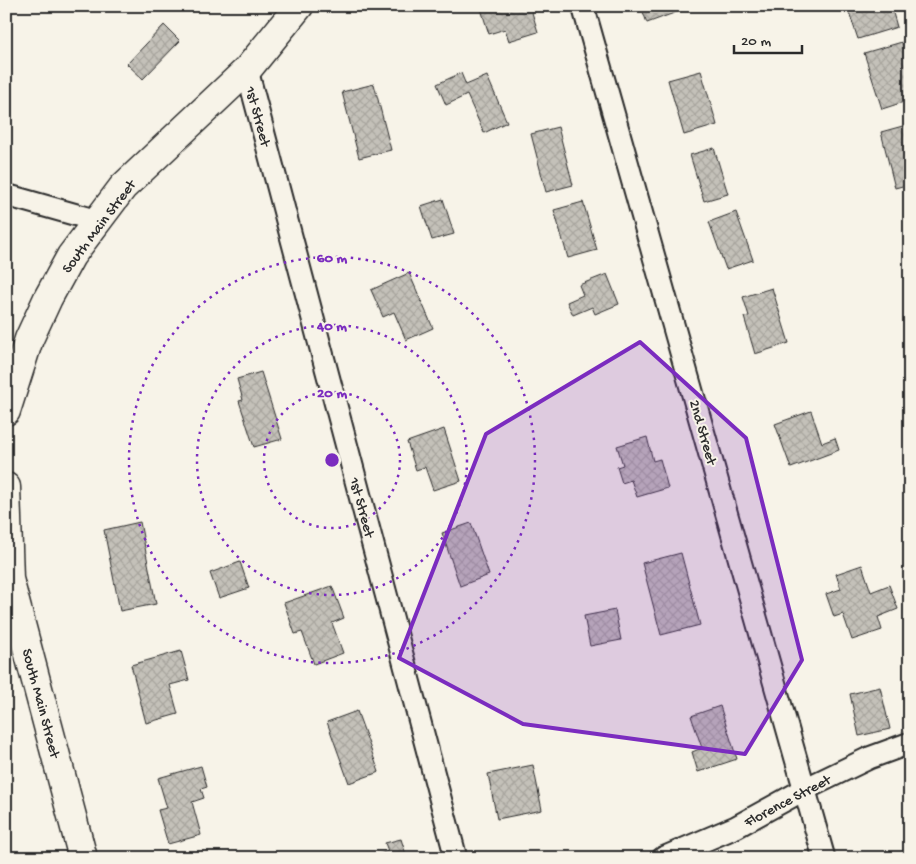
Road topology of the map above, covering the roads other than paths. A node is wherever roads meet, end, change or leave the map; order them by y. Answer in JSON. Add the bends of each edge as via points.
{"nodes":[{"id":1,"x":299,"y":6,"type":"edge"},
{"id":2,"x":583,"y":6,"type":"edge"},
{"id":3,"x":247,"y":70,"type":"junction"},
{"id":4,"x":6,"y":195,"type":"edge"},
{"id":5,"x":98,"y":221,"type":"junction"},
{"id":6,"x":6,"y":411,"type":"edge"},
{"id":7,"x":6,"y":486,"type":"edge"},
{"id":8,"x":910,"y":744,"type":"edge"},
{"id":9,"x":806,"y":789,"type":"junction"},
{"id":10,"x":83,"y":858,"type":"edge"},
{"id":11,"x":456,"y":858,"type":"edge"},
{"id":12,"x":663,"y":858,"type":"edge"},
{"id":13,"x":824,"y":858,"type":"edge"}],
"edges":[{"from":1,"to":3,"type":"street","name":"South Main Street"},
{"from":2,"to":9,"type":"street","name":"2nd Street"},
{"from":3,"to":5,"type":"street","name":"South Main Street","via":[[123,187]]},
{"from":3,"to":11,"type":"street","name":"1st Street"},
{"from":4,"to":5,"type":"street"},
{"from":5,"to":6,"type":"street","name":"South Main Street","via":[[71,256],[48,298],[29,339]]},
{"from":7,"to":10,"type":"street","name":"South Main Street","via":[[9,579]]},
{"from":8,"to":9,"type":"street","name":"Florence Street","via":[[869,758]]},
{"from":9,"to":12,"type":"street","name":"Florence Street","via":[[736,827]]},
{"from":9,"to":13,"type":"street","name":"2nd Street"}]}
